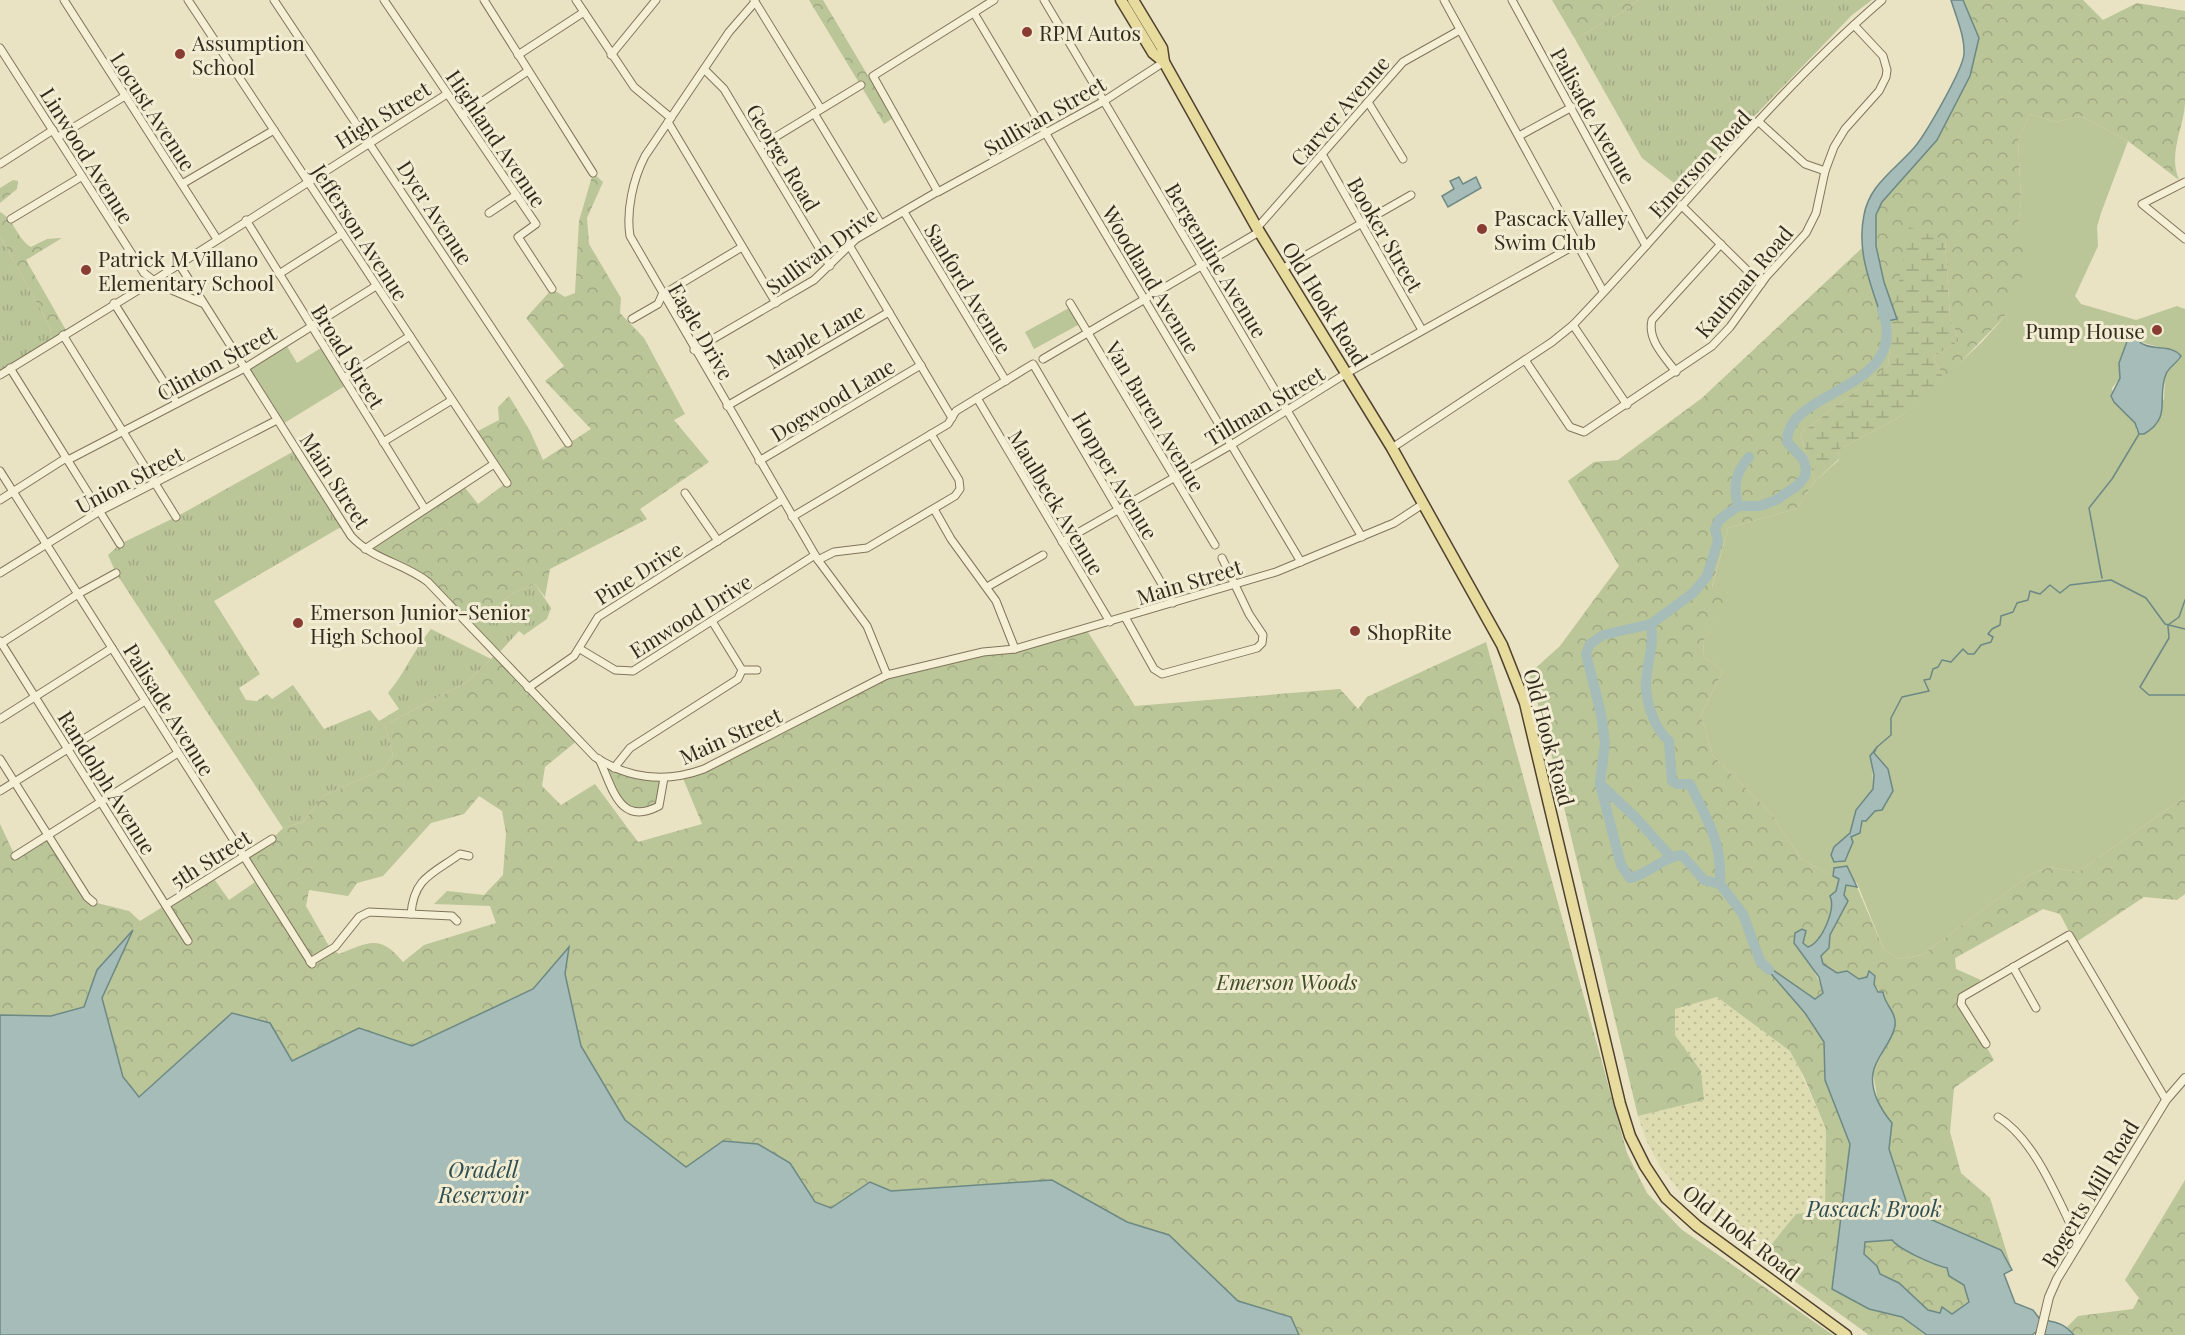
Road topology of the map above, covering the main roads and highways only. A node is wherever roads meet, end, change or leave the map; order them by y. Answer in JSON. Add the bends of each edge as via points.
{"nodes":[{"id":1,"x":1121,"y":0,"type":"edge"},
{"id":2,"x":1133,"y":0,"type":"edge"},
{"id":3,"x":1164,"y":63,"type":"junction"},
{"id":4,"x":1844,"y":1335,"type":"edge"}],
"edges":[{"from":1,"to":3,"type":"main road","name":"Old Hook Road","via":[[1153,53]]},
{"from":2,"to":3,"type":"main road","name":"Old Hook Road","via":[[1162,48]]},
{"from":3,"to":4,"type":"main road","name":"Old Hook Road","via":[[1258,230],[1392,448],[1502,645],[1517,681],[1620,1104],[1635,1146],[1666,1197],[1697,1226]]}]}
